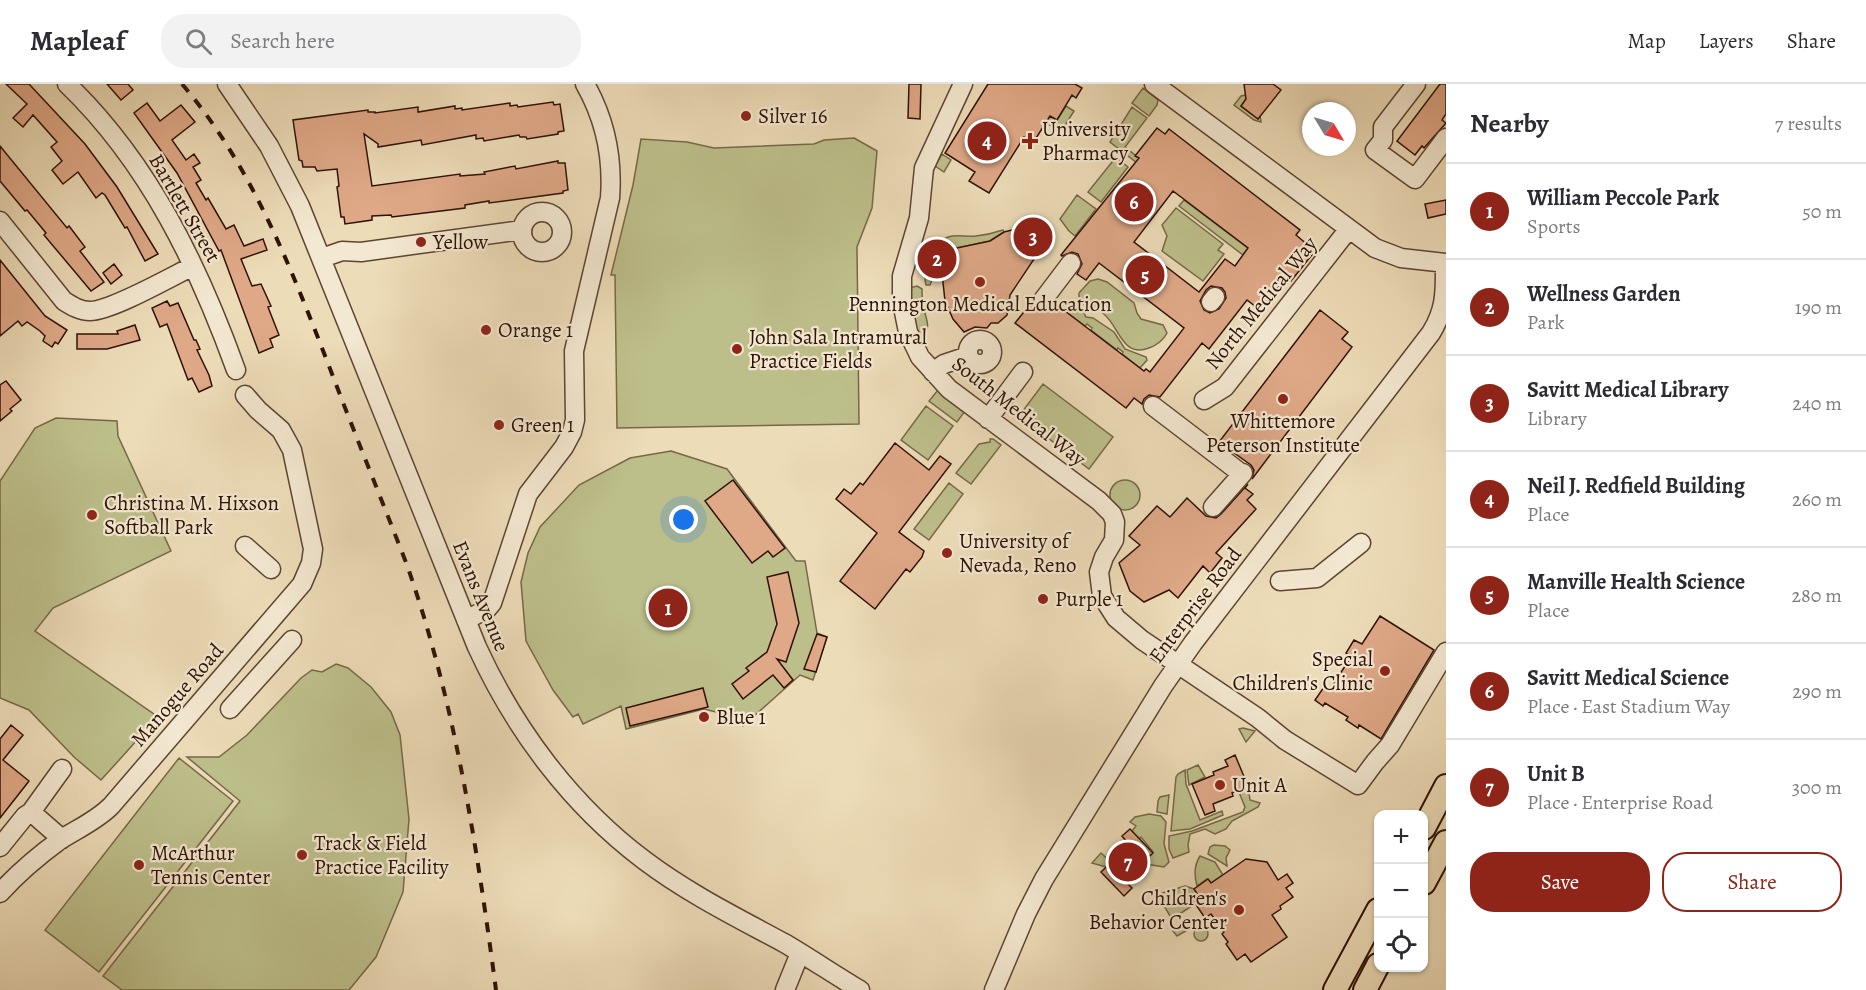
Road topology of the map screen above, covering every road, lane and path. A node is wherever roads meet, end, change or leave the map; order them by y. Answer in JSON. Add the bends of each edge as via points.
{"nodes":[{"id":1,"x":67,"y":84,"type":"edge"},
{"id":2,"x":585,"y":84,"type":"edge"},
{"id":3,"x":963,"y":84,"type":"edge"},
{"id":4,"x":1154,"y":84,"type":"edge"},
{"id":5,"x":1416,"y":84,"type":"edge"},
{"id":6,"x":231,"y":85,"type":"edge"},
{"id":7,"x":1446,"y":138,"type":"edge"},
{"id":8,"x":3,"y":230,"type":"edge"},
{"id":9,"x":522,"y":230,"type":"dead end"},
{"id":10,"x":1348,"y":230,"type":"junction"},
{"id":11,"x":322,"y":258,"type":"junction"},
{"id":12,"x":1071,"y":263,"type":"dead end"},
{"id":13,"x":1446,"y":263,"type":"edge"},
{"id":14,"x":193,"y":266,"type":"junction"},
{"id":15,"x":1043,"y":300,"type":"dead end"},
{"id":16,"x":968,"y":356,"type":"dead end"},
{"id":17,"x":236,"y":370,"type":"dead end"},
{"id":18,"x":933,"y":372,"type":"junction"},
{"id":19,"x":1023,"y":372,"type":"dead end"},
{"id":20,"x":245,"y":395,"type":"dead end"},
{"id":21,"x":1204,"y":400,"type":"dead end"},
{"id":22,"x":1153,"y":406,"type":"dead end"},
{"id":23,"x":988,"y":419,"type":"junction"},
{"id":24,"x":1213,"y":507,"type":"dead end"},
{"id":25,"x":1361,"y":543,"type":"dead end"},
{"id":26,"x":245,"y":546,"type":"dead end"},
{"id":27,"x":271,"y":569,"type":"dead end"},
{"id":28,"x":1280,"y":581,"type":"dead end"},
{"id":29,"x":466,"y":620,"type":"junction"},
{"id":30,"x":292,"y":640,"type":"dead end"},
{"id":31,"x":1446,"y":652,"type":"edge"},
{"id":32,"x":1178,"y":665,"type":"junction"},
{"id":33,"x":230,"y":709,"type":"dead end"},
{"id":34,"x":62,"y":769,"type":"dead end"},
{"id":35,"x":1446,"y":786,"type":"edge"},
{"id":36,"x":32,"y":812,"type":"junction"},
{"id":37,"x":1428,"y":820,"type":"edge"},
{"id":38,"x":62,"y":839,"type":"junction"},
{"id":39,"x":1446,"y":842,"type":"edge"},
{"id":40,"x":0,"y":847,"type":"edge"},
{"id":41,"x":1428,"y":876,"type":"edge"},
{"id":42,"x":0,"y":893,"type":"edge"},
{"id":43,"x":1374,"y":917,"type":"edge"},
{"id":44,"x":800,"y":953,"type":"junction"},
{"id":45,"x":1374,"y":972,"type":"edge"},
{"id":46,"x":784,"y":990,"type":"edge"},
{"id":47,"x":860,"y":990,"type":"edge"},
{"id":48,"x":994,"y":990,"type":"edge"},
{"id":49,"x":1335,"y":990,"type":"edge"},
{"id":50,"x":1365,"y":990,"type":"edge"}],
"edges":[{"from":1,"to":14,"type":"street","name":"Bartlett Street","via":[[106,126],[147,180]]},
{"from":2,"to":29,"type":"street","via":[[605,131],[611,181],[574,351],[575,420],[564,447],[528,494],[492,603]]},
{"from":3,"to":18,"type":"street","name":"South Medical Way","via":[[924,168],[919,218],[902,276],[908,332],[920,357]]},
{"from":4,"to":10,"type":"street"},
{"from":5,"to":7,"type":"street","via":[[1383,127],[1383,140],[1376,150],[1415,179]]},
{"from":6,"to":11,"type":"street","name":"Evans Avenue","via":[[280,166]]},
{"from":8,"to":14,"type":"street","via":[[64,302],[88,312],[109,307]]},
{"from":9,"to":11,"type":"street","via":[[361,252],[342,251]]},
{"from":10,"to":13,"type":"street","via":[[1387,254]]},
{"from":10,"to":21,"type":"street","name":"North Medical Way","via":[[1225,387]]},
{"from":11,"to":29,"type":"street","name":"Evans Avenue"},
{"from":12,"to":15,"type":"street"},
{"from":13,"to":32,"type":"street","name":"Enterprise Road","via":[[1444,304],[1431,333]]},
{"from":14,"to":17,"type":"street","name":"Bartlett Street"},
{"from":16,"to":18,"type":"street"},
{"from":18,"to":23,"type":"street","name":"South Medical Way"},
{"from":19,"to":23,"type":"street"},
{"from":20,"to":38,"type":"street","name":"Manogue Road","via":[[289,441],[313,549],[311,563],[302,584],[111,806]]},
{"from":22,"to":24,"type":"street","via":[[1242,474]]},
{"from":23,"to":32,"type":"street","name":"South Medical Way","via":[[1112,514],[1116,531],[1099,572],[1102,596],[1127,629]]},
{"from":25,"to":28,"type":"street","via":[[1317,578]]},
{"from":26,"to":27,"type":"street"},
{"from":29,"to":44,"type":"street","name":"Evans Avenue","via":[[486,666],[522,730],[591,814],[626,846],[681,886]]},
{"from":30,"to":33,"type":"street"},
{"from":31,"to":32,"type":"street","name":"South Medical Way","via":[[1390,745],[1358,785],[1285,740]]},
{"from":32,"to":48,"type":"street","name":"Enterprise Road","via":[[1044,879]]},
{"from":34,"to":36,"type":"street"},
{"from":35,"to":37,"type":"main road"},
{"from":36,"to":38,"type":"street"},
{"from":36,"to":40,"type":"street"},
{"from":38,"to":42,"type":"street","name":"Manogue Road","via":[[26,866]]},
{"from":39,"to":41,"type":"main road"},
{"from":43,"to":49,"type":"main road"},
{"from":44,"to":46,"type":"street"},
{"from":44,"to":47,"type":"street","name":"Evans Avenue"},
{"from":45,"to":50,"type":"main road"}]}
